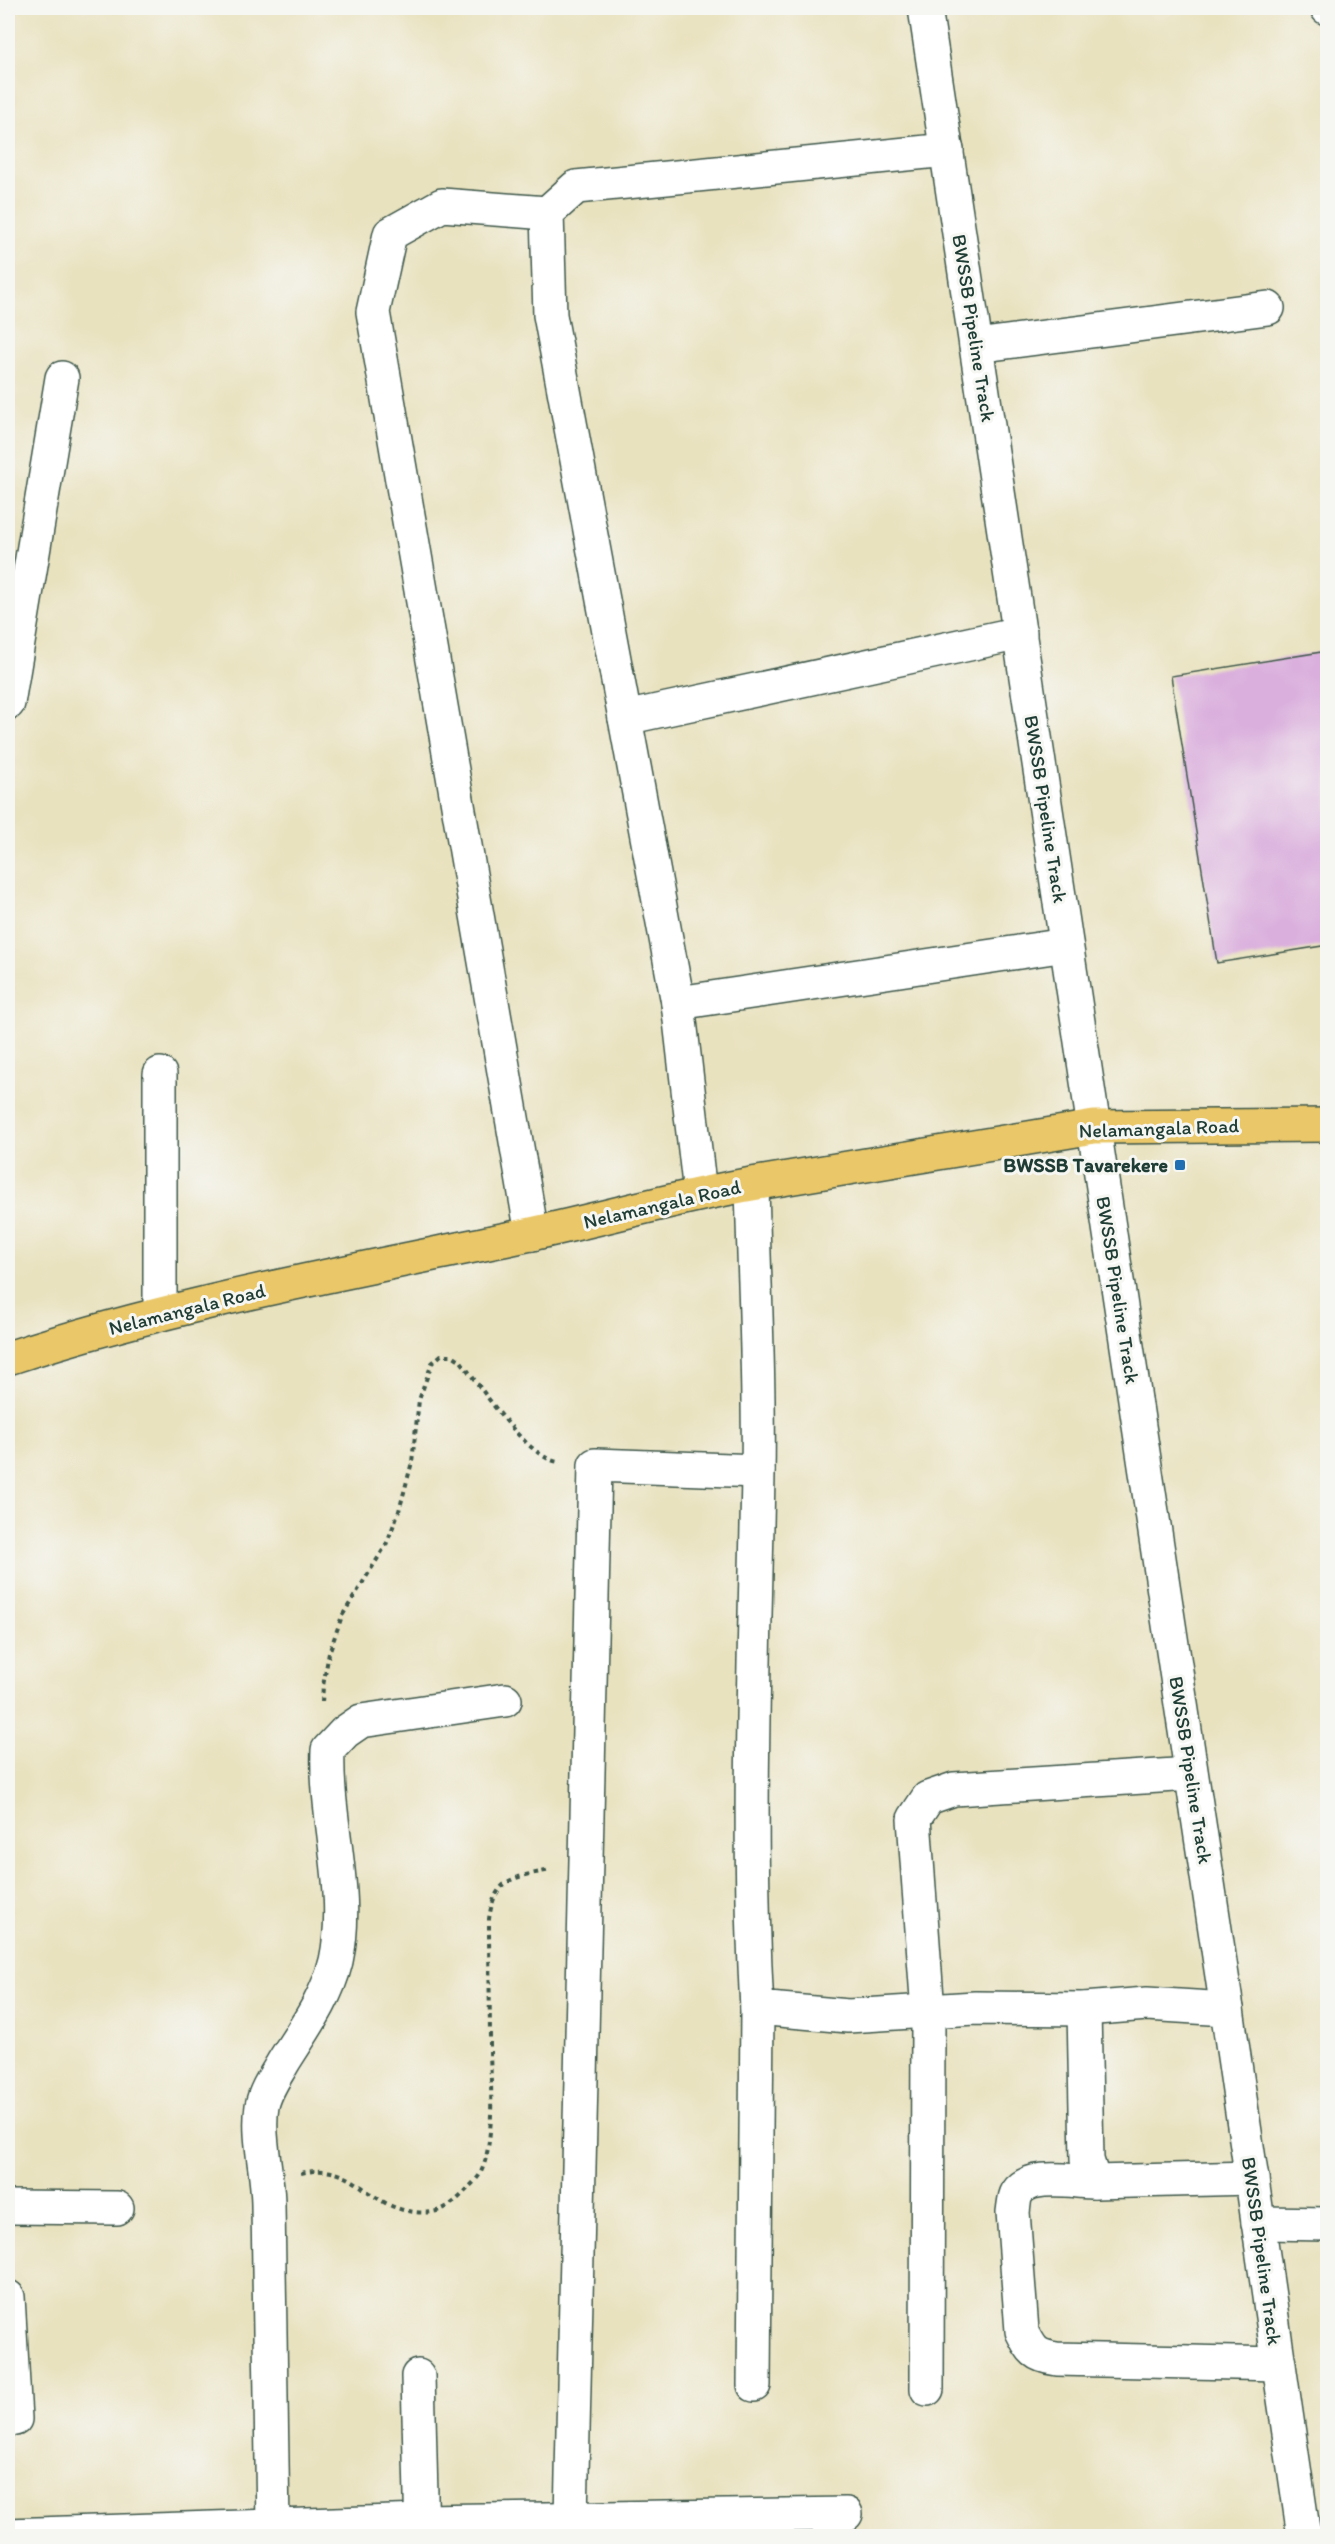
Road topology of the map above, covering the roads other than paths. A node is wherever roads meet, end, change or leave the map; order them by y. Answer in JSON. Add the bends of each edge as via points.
{"nodes":[{"id":1,"x":925,"y":8,"type":"edge"},
{"id":2,"x":947,"y":150,"type":"junction"},
{"id":3,"x":547,"y":213,"type":"junction"},
{"id":4,"x":1268,"y":308,"type":"dead end"},
{"id":5,"x":976,"y":346,"type":"junction"},
{"id":6,"x":62,"y":378,"type":"dead end"},
{"id":7,"x":1020,"y":633,"type":"junction"},
{"id":8,"x":8,"y":703,"type":"edge"},
{"id":9,"x":625,"y":718,"type":"junction"},
{"id":10,"x":1066,"y":945,"type":"junction"},
{"id":11,"x":678,"y":1004,"type":"junction"},
{"id":12,"x":160,"y":1074,"type":"dead end"},
{"id":13,"x":1328,"y":1125,"type":"edge"},
{"id":14,"x":1094,"y":1126,"type":"junction"},
{"id":15,"x":752,"y":1184,"type":"junction"},
{"id":16,"x":700,"y":1193,"type":"junction"},
{"id":17,"x":532,"y":1234,"type":"junction"},
{"id":18,"x":160,"y":1314,"type":"junction"},
{"id":19,"x":8,"y":1358,"type":"edge"},
{"id":20,"x":758,"y":1471,"type":"junction"},
{"id":21,"x":505,"y":1700,"type":"dead end"},
{"id":22,"x":1191,"y":1774,"type":"junction"},
{"id":23,"x":756,"y":2008,"type":"junction"},
{"id":24,"x":1084,"y":2009,"type":"junction"},
{"id":25,"x":1227,"y":2009,"type":"junction"},
{"id":26,"x":928,"y":2012,"type":"junction"},
{"id":27,"x":1252,"y":2178,"type":"junction"},
{"id":28,"x":1094,"y":2182,"type":"junction"},
{"id":29,"x":8,"y":2207,"type":"edge"},
{"id":30,"x":117,"y":2208,"type":"dead end"},
{"id":31,"x":1258,"y":2223,"type":"junction"},
{"id":32,"x":1328,"y":2224,"type":"edge"},
{"id":33,"x":8,"y":2297,"type":"edge"},
{"id":34,"x":1279,"y":2364,"type":"junction"},
{"id":35,"x":418,"y":2376,"type":"dead end"},
{"id":36,"x":754,"y":2385,"type":"dead end"},
{"id":37,"x":927,"y":2389,"type":"dead end"},
{"id":38,"x":15,"y":2419,"type":"dead end"},
{"id":39,"x":846,"y":2514,"type":"dead end"},
{"id":40,"x":571,"y":2518,"type":"junction"},
{"id":41,"x":273,"y":2526,"type":"junction"},
{"id":42,"x":422,"y":2529,"type":"edge"},
{"id":43,"x":8,"y":2535,"type":"edge"},
{"id":44,"x":1304,"y":2536,"type":"edge"}],
"edges":[{"from":1,"to":2,"type":"street","name":"BWSSB Pipeline Track"},
{"from":2,"to":3,"type":"street","via":[[576,187]]},
{"from":2,"to":5,"type":"street","name":"BWSSB Pipeline Track"},
{"from":3,"to":9,"type":"street","via":[[550,315]]},
{"from":3,"to":17,"type":"street","via":[[442,205],[390,234],[373,312]]},
{"from":4,"to":5,"type":"street"},
{"from":5,"to":7,"type":"street","name":"BWSSB Pipeline Track"},
{"from":6,"to":8,"type":"street"},
{"from":7,"to":9,"type":"street"},
{"from":7,"to":10,"type":"street","name":"BWSSB Pipeline Track"},
{"from":9,"to":11,"type":"street"},
{"from":10,"to":11,"type":"street"},
{"from":10,"to":14,"type":"street","name":"BWSSB Pipeline Track"},
{"from":11,"to":16,"type":"street"},
{"from":12,"to":18,"type":"street"},
{"from":13,"to":14,"type":"main road","name":"Nelamangala Road"},
{"from":14,"to":15,"type":"main road","name":"Nelamangala Road"},
{"from":14,"to":22,"type":"street","name":"BWSSB Pipeline Track"},
{"from":15,"to":16,"type":"main road","name":"Nelamangala Road"},
{"from":15,"to":20,"type":"street"},
{"from":16,"to":17,"type":"main road","name":"Nelamangala Road"},
{"from":17,"to":18,"type":"main road","name":"Nelamangala Road"},
{"from":18,"to":19,"type":"main road","name":"Nelamangala Road"},
{"from":20,"to":23,"type":"street","via":[[751,1725]]},
{"from":20,"to":40,"type":"street","via":[[595,1465]]},
{"from":21,"to":41,"type":"street","via":[[361,1721],[328,1750],[327,1778],[341,1931],[327,1988],[262,2103],[268,2195]]},
{"from":22,"to":25,"type":"street","name":"BWSSB Pipeline Track"},
{"from":22,"to":26,"type":"street","via":[[954,1789],[928,1798],[915,1819]]},
{"from":23,"to":26,"type":"street","via":[[848,2016]]},
{"from":23,"to":36,"type":"street"},
{"from":24,"to":25,"type":"street","via":[[1147,2004]]},
{"from":24,"to":26,"type":"street","via":[[975,2008]]},
{"from":24,"to":28,"type":"street","via":[[1087,2160]]},
{"from":25,"to":27,"type":"street","name":"BWSSB Pipeline Track"},
{"from":26,"to":37,"type":"street"},
{"from":27,"to":28,"type":"street"},
{"from":27,"to":31,"type":"street","name":"BWSSB Pipeline Track"},
{"from":28,"to":34,"type":"street","via":[[1040,2181],[1025,2184],[1016,2195],[1013,2212],[1022,2331],[1030,2348],[1057,2359]]},
{"from":29,"to":30,"type":"street"},
{"from":31,"to":32,"type":"street"},
{"from":31,"to":34,"type":"street","name":"BWSSB Pipeline Track"},
{"from":33,"to":38,"type":"street"},
{"from":34,"to":44,"type":"street","name":"BWSSB Pipeline Track"},
{"from":35,"to":42,"type":"street"},
{"from":39,"to":40,"type":"street"},
{"from":40,"to":42,"type":"street"},
{"from":41,"to":42,"type":"street"},
{"from":41,"to":43,"type":"street"}]}
